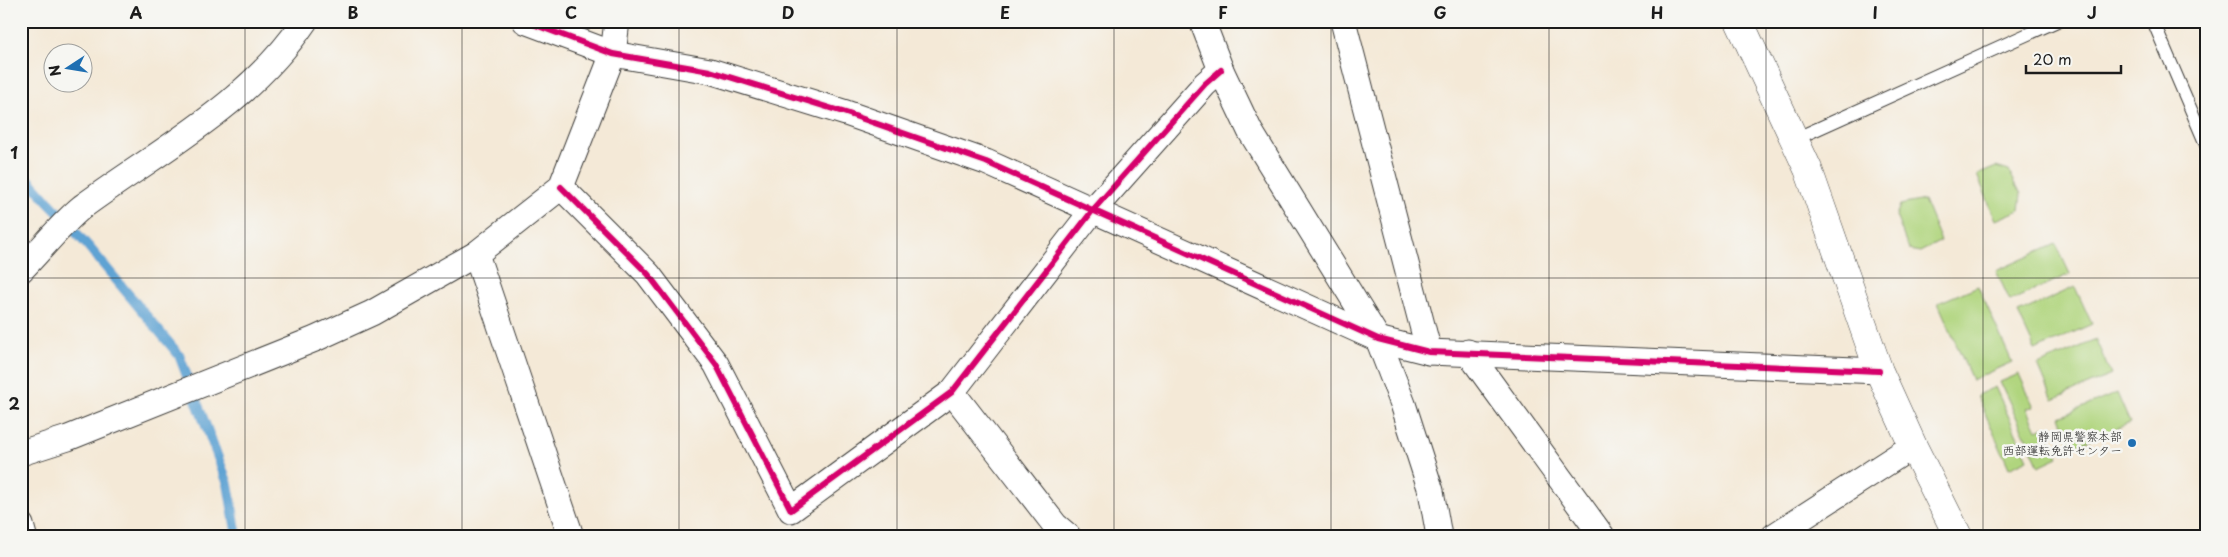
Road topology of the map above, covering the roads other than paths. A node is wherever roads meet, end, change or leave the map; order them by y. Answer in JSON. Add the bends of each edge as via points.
{"nodes":[{"id":1,"x":305,"y":21,"type":"edge"},
{"id":2,"x":525,"y":21,"type":"edge"},
{"id":3,"x":617,"y":21,"type":"edge"},
{"id":4,"x":1202,"y":21,"type":"edge"},
{"id":5,"x":1343,"y":21,"type":"edge"},
{"id":6,"x":1739,"y":21,"type":"edge"},
{"id":7,"x":2057,"y":21,"type":"edge"},
{"id":8,"x":2153,"y":21,"type":"edge"},
{"id":9,"x":613,"y":54,"type":"junction"},
{"id":10,"x":1221,"y":70,"type":"junction"},
{"id":11,"x":1795,"y":138,"type":"junction"},
{"id":12,"x":2207,"y":148,"type":"edge"},
{"id":13,"x":561,"y":187,"type":"junction"},
{"id":14,"x":1093,"y":210,"type":"junction"},
{"id":15,"x":476,"y":254,"type":"junction"},
{"id":16,"x":21,"y":270,"type":"edge"},
{"id":17,"x":1378,"y":339,"type":"junction"},
{"id":18,"x":1429,"y":352,"type":"junction"},
{"id":19,"x":1468,"y":352,"type":"junction"},
{"id":20,"x":1880,"y":371,"type":"junction"},
{"id":21,"x":952,"y":392,"type":"junction"},
{"id":22,"x":1913,"y":446,"type":"junction"},
{"id":23,"x":21,"y":453,"type":"edge"},
{"id":24,"x":21,"y":525,"type":"edge"},
{"id":25,"x":24,"y":536,"type":"edge"},
{"id":26,"x":571,"y":536,"type":"edge"},
{"id":27,"x":1068,"y":536,"type":"edge"},
{"id":28,"x":1439,"y":536,"type":"edge"},
{"id":29,"x":1602,"y":536,"type":"edge"},
{"id":30,"x":1774,"y":536,"type":"edge"},
{"id":31,"x":1958,"y":536,"type":"edge"}],
"edges":[{"from":1,"to":16,"type":"street","via":[[244,91],[202,126],[80,209]]},
{"from":2,"to":9,"type":"street"},
{"from":3,"to":9,"type":"street"},
{"from":4,"to":10,"type":"street"},
{"from":5,"to":18,"type":"street"},
{"from":6,"to":11,"type":"street"},
{"from":7,"to":11,"type":"lane"},
{"from":8,"to":12,"type":"lane"},
{"from":9,"to":13,"type":"street"},
{"from":9,"to":14,"type":"street","via":[[710,71],[846,113],[986,162]]},
{"from":10,"to":14,"type":"street"},
{"from":10,"to":17,"type":"street","via":[[1250,131]]},
{"from":11,"to":20,"type":"street"},
{"from":13,"to":15,"type":"street"},
{"from":13,"to":21,"type":"street","via":[[648,274],[716,364],[791,510]]},
{"from":14,"to":17,"type":"street"},
{"from":14,"to":21,"type":"street"},
{"from":15,"to":23,"type":"street","via":[[372,313],[316,339],[68,438]]},
{"from":15,"to":26,"type":"street"},
{"from":17,"to":18,"type":"street"},
{"from":17,"to":28,"type":"street","via":[[1431,491]]},
{"from":18,"to":19,"type":"street"},
{"from":19,"to":20,"type":"street"},
{"from":19,"to":29,"type":"street"},
{"from":20,"to":22,"type":"street"},
{"from":21,"to":27,"type":"street","via":[[1055,525]]},
{"from":22,"to":30,"type":"street"},
{"from":22,"to":31,"type":"street"},
{"from":24,"to":25,"type":"street"}]}
